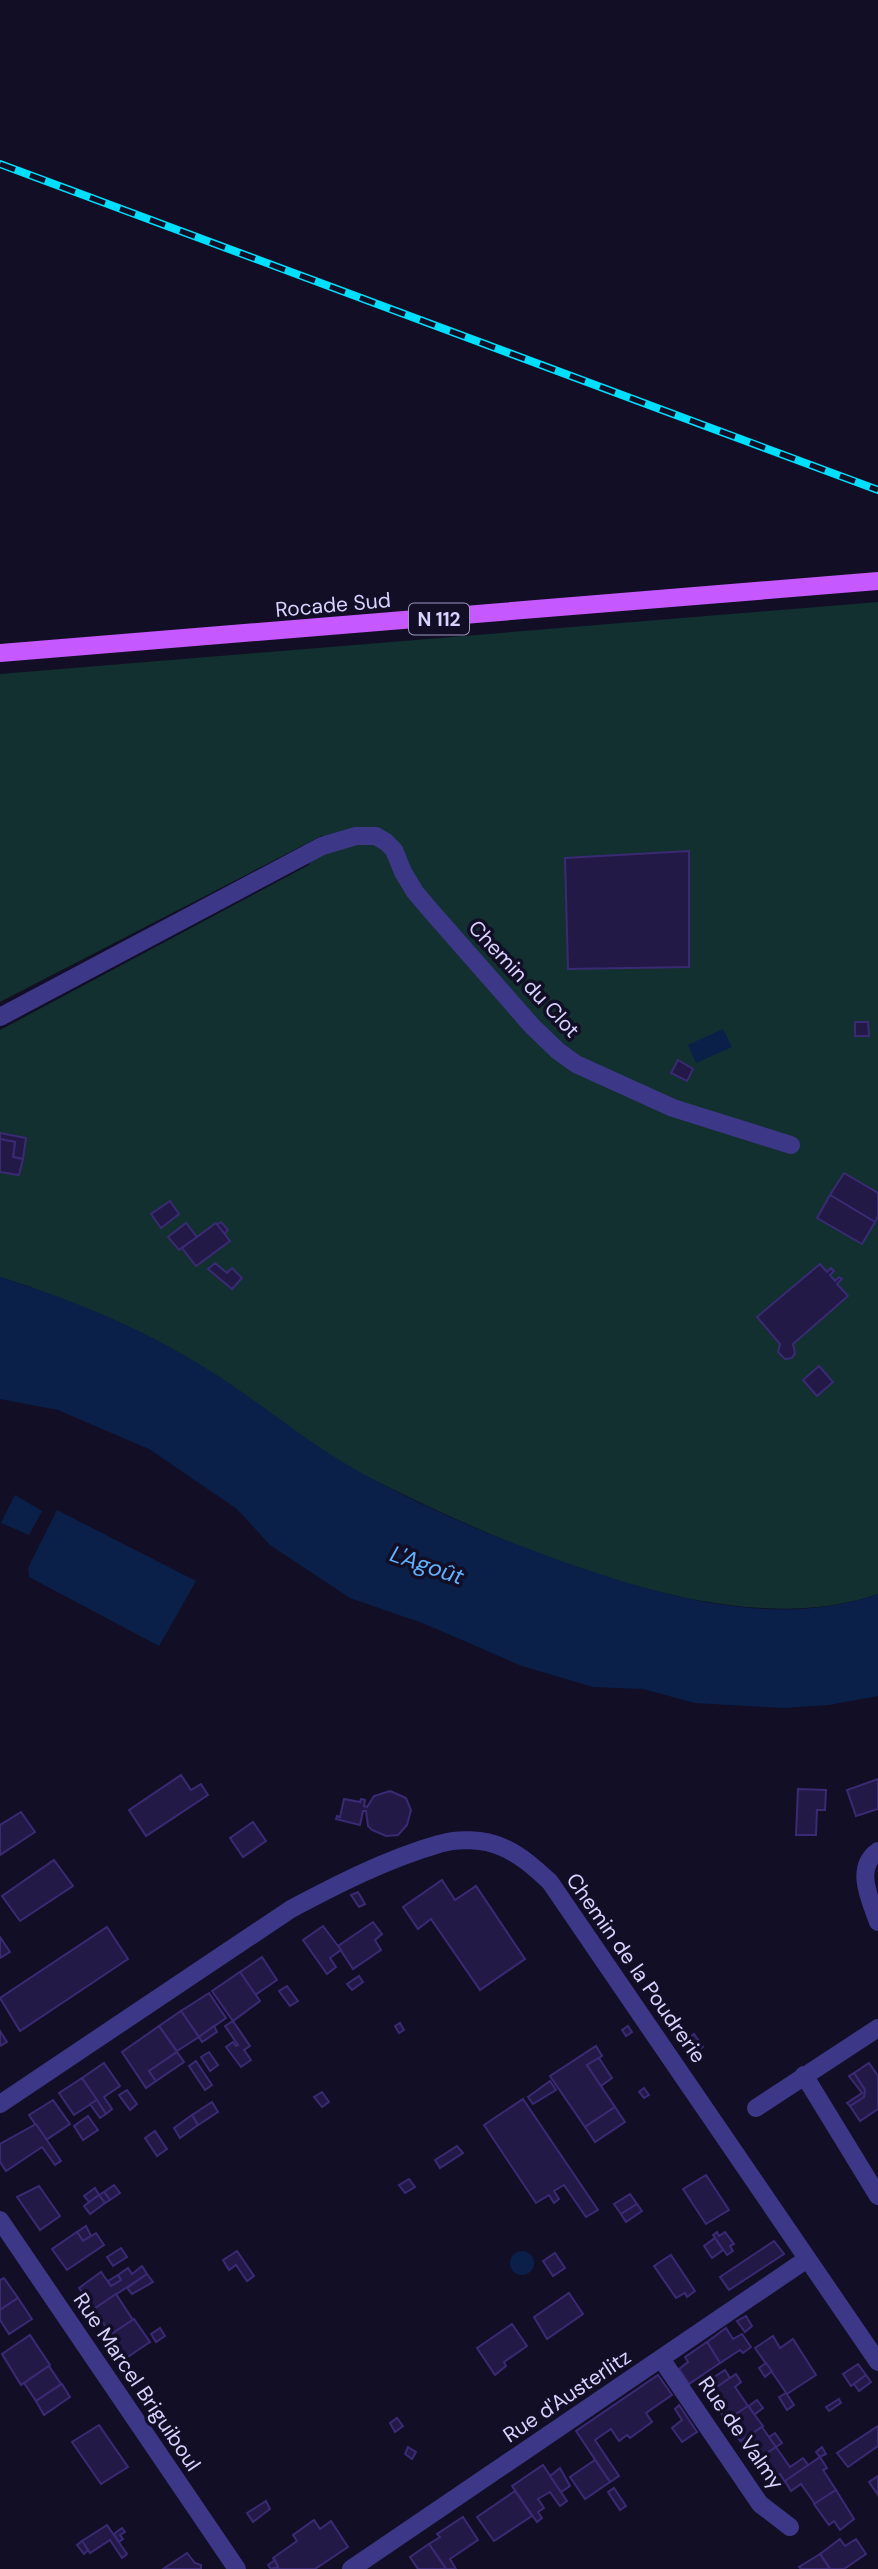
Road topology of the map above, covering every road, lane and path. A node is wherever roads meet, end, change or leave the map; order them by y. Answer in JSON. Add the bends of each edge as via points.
{"nodes":[{"id":1,"x":878,"y":581,"type":"edge"},
{"id":2,"x":0,"y":653,"type":"edge"},
{"id":3,"x":0,"y":1017,"type":"edge"},
{"id":4,"x":791,"y":1145,"type":"dead end"},
{"id":5,"x":878,"y":1851,"type":"edge"},
{"id":6,"x":878,"y":1922,"type":"edge"},
{"id":7,"x":878,"y":2028,"type":"edge"},
{"id":8,"x":804,"y":2075,"type":"junction"},
{"id":9,"x":0,"y":2105,"type":"edge"},
{"id":10,"x":755,"y":2108,"type":"dead end"},
{"id":11,"x":878,"y":2196,"type":"edge"},
{"id":12,"x":0,"y":2220,"type":"edge"},
{"id":13,"x":807,"y":2259,"type":"junction"},
{"id":14,"x":662,"y":2360,"type":"junction"},
{"id":15,"x":878,"y":2362,"type":"edge"},
{"id":16,"x":790,"y":2527,"type":"dead end"},
{"id":17,"x":237,"y":2569,"type":"edge"},
{"id":18,"x":351,"y":2569,"type":"edge"}],
"edges":[{"from":1,"to":2,"type":"main road","name":"Rocade Sud","number":"N 112"},
{"from":3,"to":4,"type":"street","name":"Chemin du Clot","via":[[337,840],[376,849],[403,872],[532,1026],[576,1064],[673,1108]]},
{"from":5,"to":6,"type":"street","via":[[870,1857],[864,1880]]},
{"from":7,"to":8,"type":"street"},
{"from":8,"to":10,"type":"street"},
{"from":8,"to":11,"type":"street"},
{"from":9,"to":13,"type":"street","name":"Chemin de la Poudrerie","via":[[290,1909],[342,1882],[440,1843],[471,1840],[501,1846],[551,1882]]},
{"from":12,"to":17,"type":"street","name":"Rue Marcel Briguiboul"},
{"from":13,"to":14,"type":"street","name":"Rue d'Austerlitz"},
{"from":13,"to":15,"type":"street","name":"Chemin de la Poudrerie"},
{"from":14,"to":16,"type":"street","name":"Rue de Valmy","via":[[760,2504]]},
{"from":14,"to":18,"type":"street","name":"Rue d'Austerlitz"}]}
